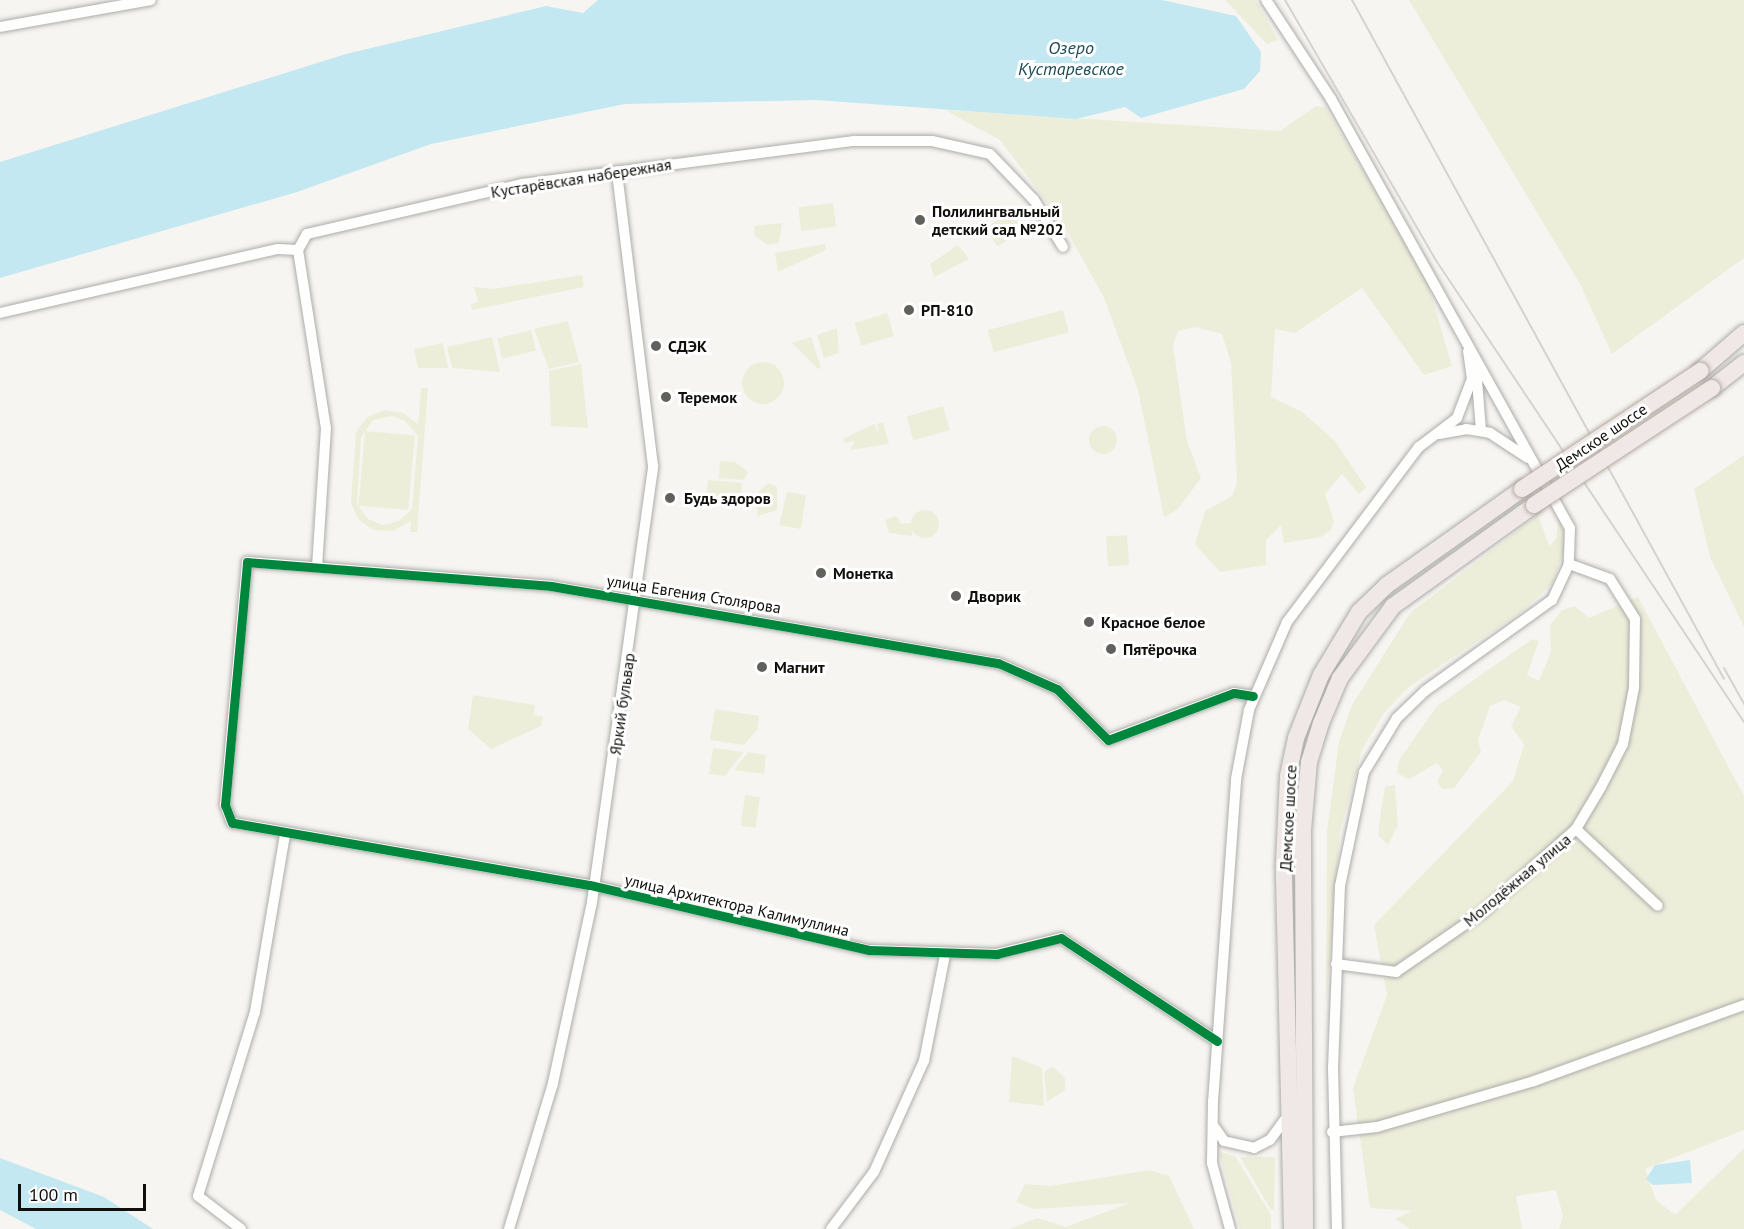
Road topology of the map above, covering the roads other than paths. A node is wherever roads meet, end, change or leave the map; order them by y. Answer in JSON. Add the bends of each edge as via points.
{"nodes":[{"id":1,"x":151,"y":0,"type":"edge"},
{"id":2,"x":1266,"y":0,"type":"edge"},
{"id":3,"x":0,"y":27,"type":"edge"},
{"id":4,"x":617,"y":171,"type":"junction"},
{"id":5,"x":1063,"y":247,"type":"dead end"},
{"id":6,"x":298,"y":250,"type":"junction"},
{"id":7,"x":0,"y":313,"type":"edge"},
{"id":8,"x":1744,"y":333,"type":"edge"},
{"id":9,"x":1466,"y":339,"type":"junction"},
{"id":10,"x":1744,"y":363,"type":"edge"},
{"id":11,"x":1481,"y":431,"type":"junction"},
{"id":12,"x":1438,"y":434,"type":"junction"},
{"id":13,"x":1537,"y":466,"type":"junction"},
{"id":14,"x":1569,"y":564,"type":"junction"},
{"id":15,"x":317,"y":566,"type":"junction"},
{"id":16,"x":637,"y":600,"type":"junction"},
{"id":17,"x":1253,"y":696,"type":"junction"},
{"id":18,"x":227,"y":816,"type":"joint"},
{"id":19,"x":1576,"y":829,"type":"junction"},
{"id":20,"x":285,"y":834,"type":"junction"},
{"id":21,"x":594,"y":887,"type":"junction"},
{"id":22,"x":1658,"y":906,"type":"dead end"},
{"id":23,"x":945,"y":955,"type":"junction"},
{"id":24,"x":1336,"y":964,"type":"junction"},
{"id":25,"x":1744,"y":1005,"type":"edge"},
{"id":26,"x":1217,"y":1041,"type":"junction"},
{"id":27,"x":1213,"y":1102,"type":"junction"},
{"id":28,"x":1289,"y":1114,"type":"junction"},
{"id":29,"x":1332,"y":1132,"type":"junction"},
{"id":30,"x":242,"y":1229,"type":"edge"},
{"id":31,"x":509,"y":1229,"type":"edge"},
{"id":32,"x":831,"y":1229,"type":"edge"},
{"id":33,"x":1230,"y":1229,"type":"edge"},
{"id":34,"x":1292,"y":1229,"type":"edge"},
{"id":35,"x":1305,"y":1229,"type":"edge"},
{"id":36,"x":1337,"y":1229,"type":"edge"}],
"edges":[{"from":1,"to":3,"type":"street"},
{"from":2,"to":9,"type":"street","via":[[1331,99]]},
{"from":4,"to":5,"type":"street","name":"Кустарёвская набережная","via":[[848,141],[974,148],[1009,169]]},
{"from":4,"to":6,"type":"street","name":"Кустарёвская набережная","via":[[522,184],[307,234]]},
{"from":4,"to":16,"type":"street","name":"Яркий бульвар","via":[[653,448]]},
{"from":6,"to":7,"type":"street","via":[[278,249]]},
{"from":6,"to":15,"type":"street","via":[[326,438]]},
{"from":8,"to":28,"type":"main road","name":"Демское шоссе","bridge":true,"via":[[1700,371],[1416,563],[1359,612],[1306,706],[1288,776],[1285,817]]},
{"from":9,"to":11,"type":"street","via":[[1482,391]]},
{"from":9,"to":12,"type":"street","via":[[1472,379],[1468,398]]},
{"from":9,"to":13,"type":"street"},
{"from":10,"to":35,"type":"main road","name":"Демское шоссе","bridge":true,"via":[[1393,606],[1340,678],[1309,762],[1303,830]]},
{"from":11,"to":12,"type":"street"},
{"from":11,"to":13,"type":"street","via":[[1512,442]]},
{"from":12,"to":17,"type":"street","via":[[1401,468],[1287,622]]},
{"from":13,"to":14,"type":"street","via":[[1570,528]]},
{"from":14,"to":19,"type":"street","name":"Молодёжная улица","via":[[1610,579],[1635,619],[1634,688],[1623,744]]},
{"from":14,"to":24,"type":"street","via":[[1551,600],[1425,691],[1377,746],[1345,843]]},
{"from":15,"to":16,"type":"street","name":"улица Евгения Столярова","via":[[548,586]]},
{"from":15,"to":18,"type":"street","name":"улица Евгения Столярова","via":[[247,562]]},
{"from":16,"to":17,"type":"street","name":"улица Евгения Столярова","via":[[998,663],[1057,690],[1108,740],[1234,693]]},
{"from":16,"to":21,"type":"street","name":"Яркий бульвар"},
{"from":17,"to":26,"type":"street","via":[[1236,779]]},
{"from":18,"to":20,"type":"street","name":"улица Архитектора Калимуллина","via":[[237,825]]},
{"from":19,"to":22,"type":"street"},
{"from":19,"to":24,"type":"street","name":"Молодёжная улица","via":[[1483,912],[1396,972]]},
{"from":20,"to":21,"type":"street","name":"улица Архитектора Калимуллина"},
{"from":20,"to":30,"type":"street","via":[[255,1012],[198,1196]]},
{"from":21,"to":23,"type":"street","name":"улица Архитектора Калимуллина","via":[[844,946]]},
{"from":21,"to":31,"type":"street","name":"Яркий бульвар","via":[[553,1083]]},
{"from":23,"to":26,"type":"street","name":"улица Архитектора Калимуллина","via":[[997,954],[1061,938]]},
{"from":23,"to":32,"type":"street","via":[[924,1061],[874,1173]]},
{"from":24,"to":29,"type":"street"},
{"from":25,"to":29,"type":"street","via":[[1534,1081],[1377,1127]]},
{"from":26,"to":27,"type":"street"},
{"from":27,"to":28,"type":"street","via":[[1214,1130],[1241,1148],[1270,1140]]},
{"from":27,"to":33,"type":"street","via":[[1212,1163]]},
{"from":28,"to":34,"type":"main road","name":"Демское шоссе"},
{"from":29,"to":36,"type":"street"}]}
